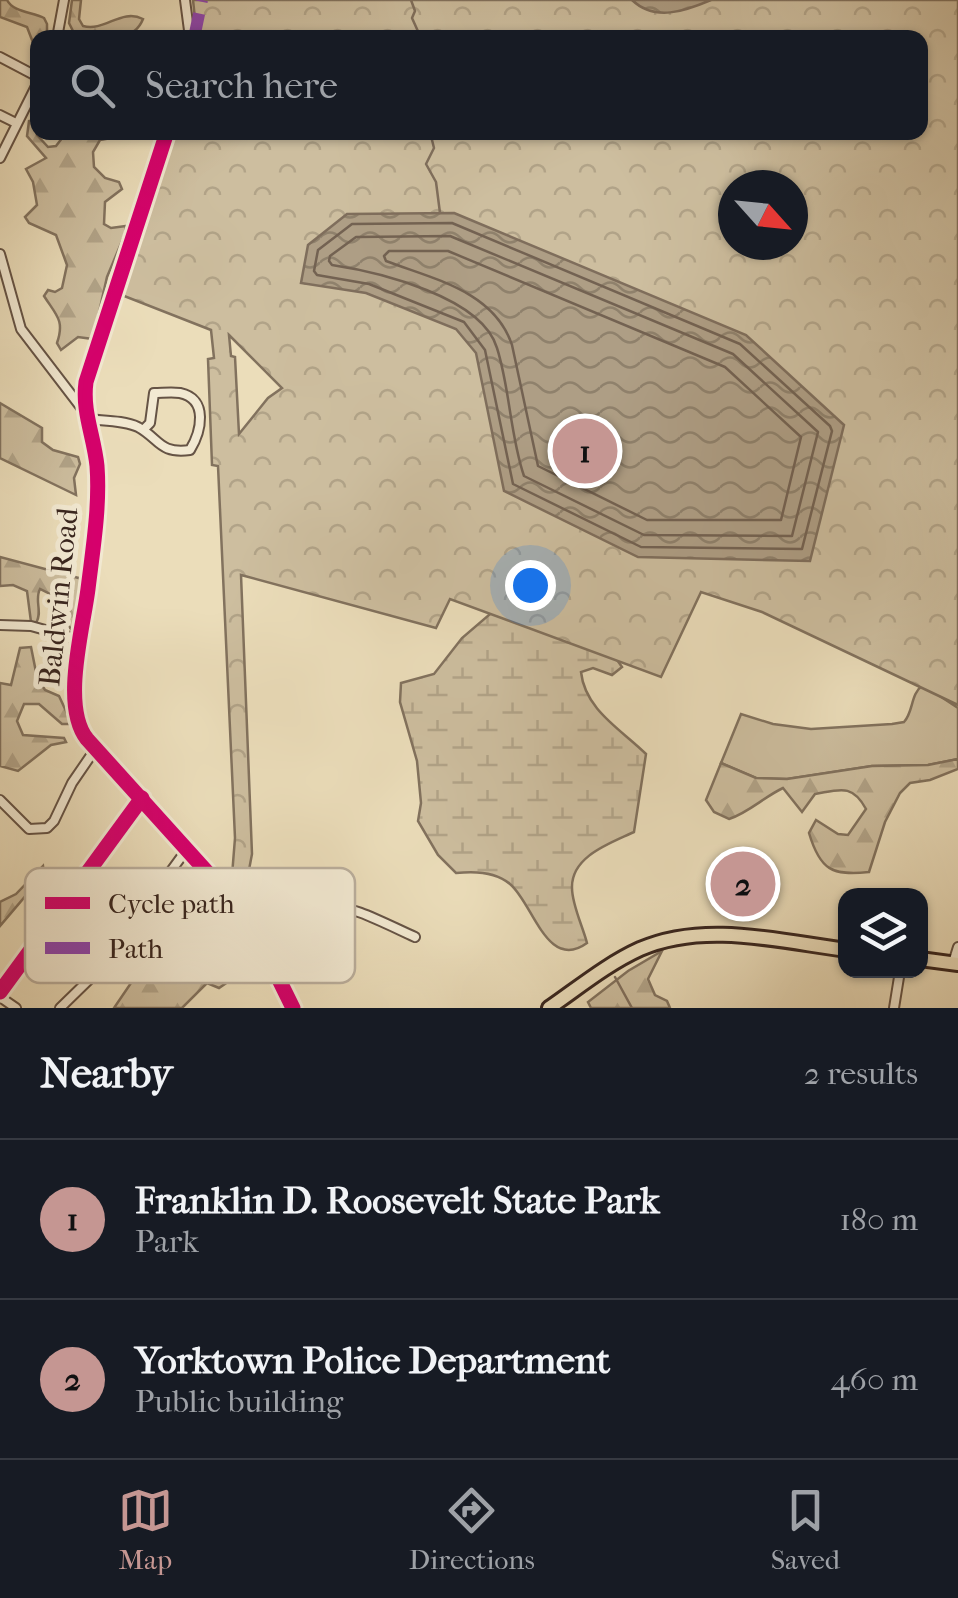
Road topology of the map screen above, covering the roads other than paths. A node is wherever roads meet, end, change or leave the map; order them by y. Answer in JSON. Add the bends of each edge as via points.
{"nodes":[{"id":1,"x":64,"y":0,"type":"edge"},
{"id":2,"x":185,"y":0,"type":"edge"},
{"id":3,"x":58,"y":30,"type":"edge"},
{"id":4,"x":189,"y":30,"type":"edge"},
{"id":5,"x":0,"y":57,"type":"edge"},
{"id":6,"x":30,"y":74,"type":"edge"},
{"id":7,"x":30,"y":95,"type":"edge"},
{"id":8,"x":0,"y":115,"type":"edge"},
{"id":9,"x":16,"y":123,"type":"junction"},
{"id":10,"x":164,"y":140,"type":"edge"},
{"id":11,"x":0,"y":158,"type":"edge"},
{"id":12,"x":0,"y":254,"type":"edge"},
{"id":13,"x":86,"y":416,"type":"junction"},
{"id":14,"x":143,"y":430,"type":"junction"},
{"id":15,"x":0,"y":625,"type":"edge"},
{"id":16,"x":81,"y":640,"type":"junction"},
{"id":17,"x":96,"y":748,"type":"junction"},
{"id":18,"x":142,"y":798,"type":"junction"},
{"id":19,"x":0,"y":800,"type":"edge"},
{"id":20,"x":188,"y":849,"type":"junction"},
{"id":21,"x":92,"y":868,"type":"edge"},
{"id":22,"x":174,"y":868,"type":"edge"},
{"id":23,"x":205,"y":868,"type":"edge"},
{"id":24,"x":355,"y":910,"type":"edge"},
{"id":25,"x":415,"y":937,"type":"dead end"},
{"id":26,"x":958,"y":947,"type":"edge"},
{"id":27,"x":838,"y":949,"type":"edge"},
{"id":28,"x":25,"y":960,"type":"edge"},
{"id":29,"x":928,"y":961,"type":"edge"},
{"id":30,"x":956,"y":963,"type":"edge"},
{"id":31,"x":899,"y":978,"type":"edge"},
{"id":32,"x":85,"y":983,"type":"edge"},
{"id":33,"x":280,"y":983,"type":"edge"},
{"id":34,"x":0,"y":995,"type":"edge"},
{"id":35,"x":16,"y":1008,"type":"edge"},
{"id":36,"x":60,"y":1008,"type":"edge"},
{"id":37,"x":293,"y":1008,"type":"edge"},
{"id":38,"x":549,"y":1008,"type":"edge"},
{"id":39,"x":896,"y":1008,"type":"edge"}],
"edges":[{"from":1,"to":3,"type":"street"},
{"from":2,"to":4,"type":"street"},
{"from":5,"to":6,"type":"street"},
{"from":7,"to":9,"type":"street"},
{"from":8,"to":9,"type":"street"},
{"from":9,"to":11,"type":"street"},
{"from":10,"to":13,"type":"street","via":[[89,370]]},
{"from":12,"to":13,"type":"street","name":"Baldwin Road","via":[[17,323]]},
{"from":13,"to":14,"type":"street"},
{"from":13,"to":16,"type":"street","name":"Baldwin Road","via":[[97,495]]},
{"from":14,"to":14,"type":"street","via":[[166,450],[190,450],[200,410],[180,393],[154,393]]},
{"from":15,"to":16,"type":"street"},
{"from":16,"to":17,"type":"street","name":"Baldwin Road","via":[[75,712]]},
{"from":17,"to":18,"type":"street","name":"Baldwin Road"},
{"from":17,"to":19,"type":"street","via":[[47,828],[29,829]]},
{"from":18,"to":20,"type":"street","name":"Baldwin Road"},
{"from":18,"to":21,"type":"street"},
{"from":20,"to":22,"type":"street"},
{"from":20,"to":23,"type":"street","name":"Baldwin Road"},
{"from":24,"to":25,"type":"street"},
{"from":26,"to":30,"type":"street"},
{"from":27,"to":38,"type":"highway","via":[[740,936],[678,937],[629,954]]},
{"from":28,"to":34,"type":"street"},
{"from":29,"to":30,"type":"highway"},
{"from":31,"to":39,"type":"street"},
{"from":32,"to":36,"type":"street"},
{"from":33,"to":37,"type":"street","name":"Baldwin Road"},
{"from":34,"to":35,"type":"street"}]}
